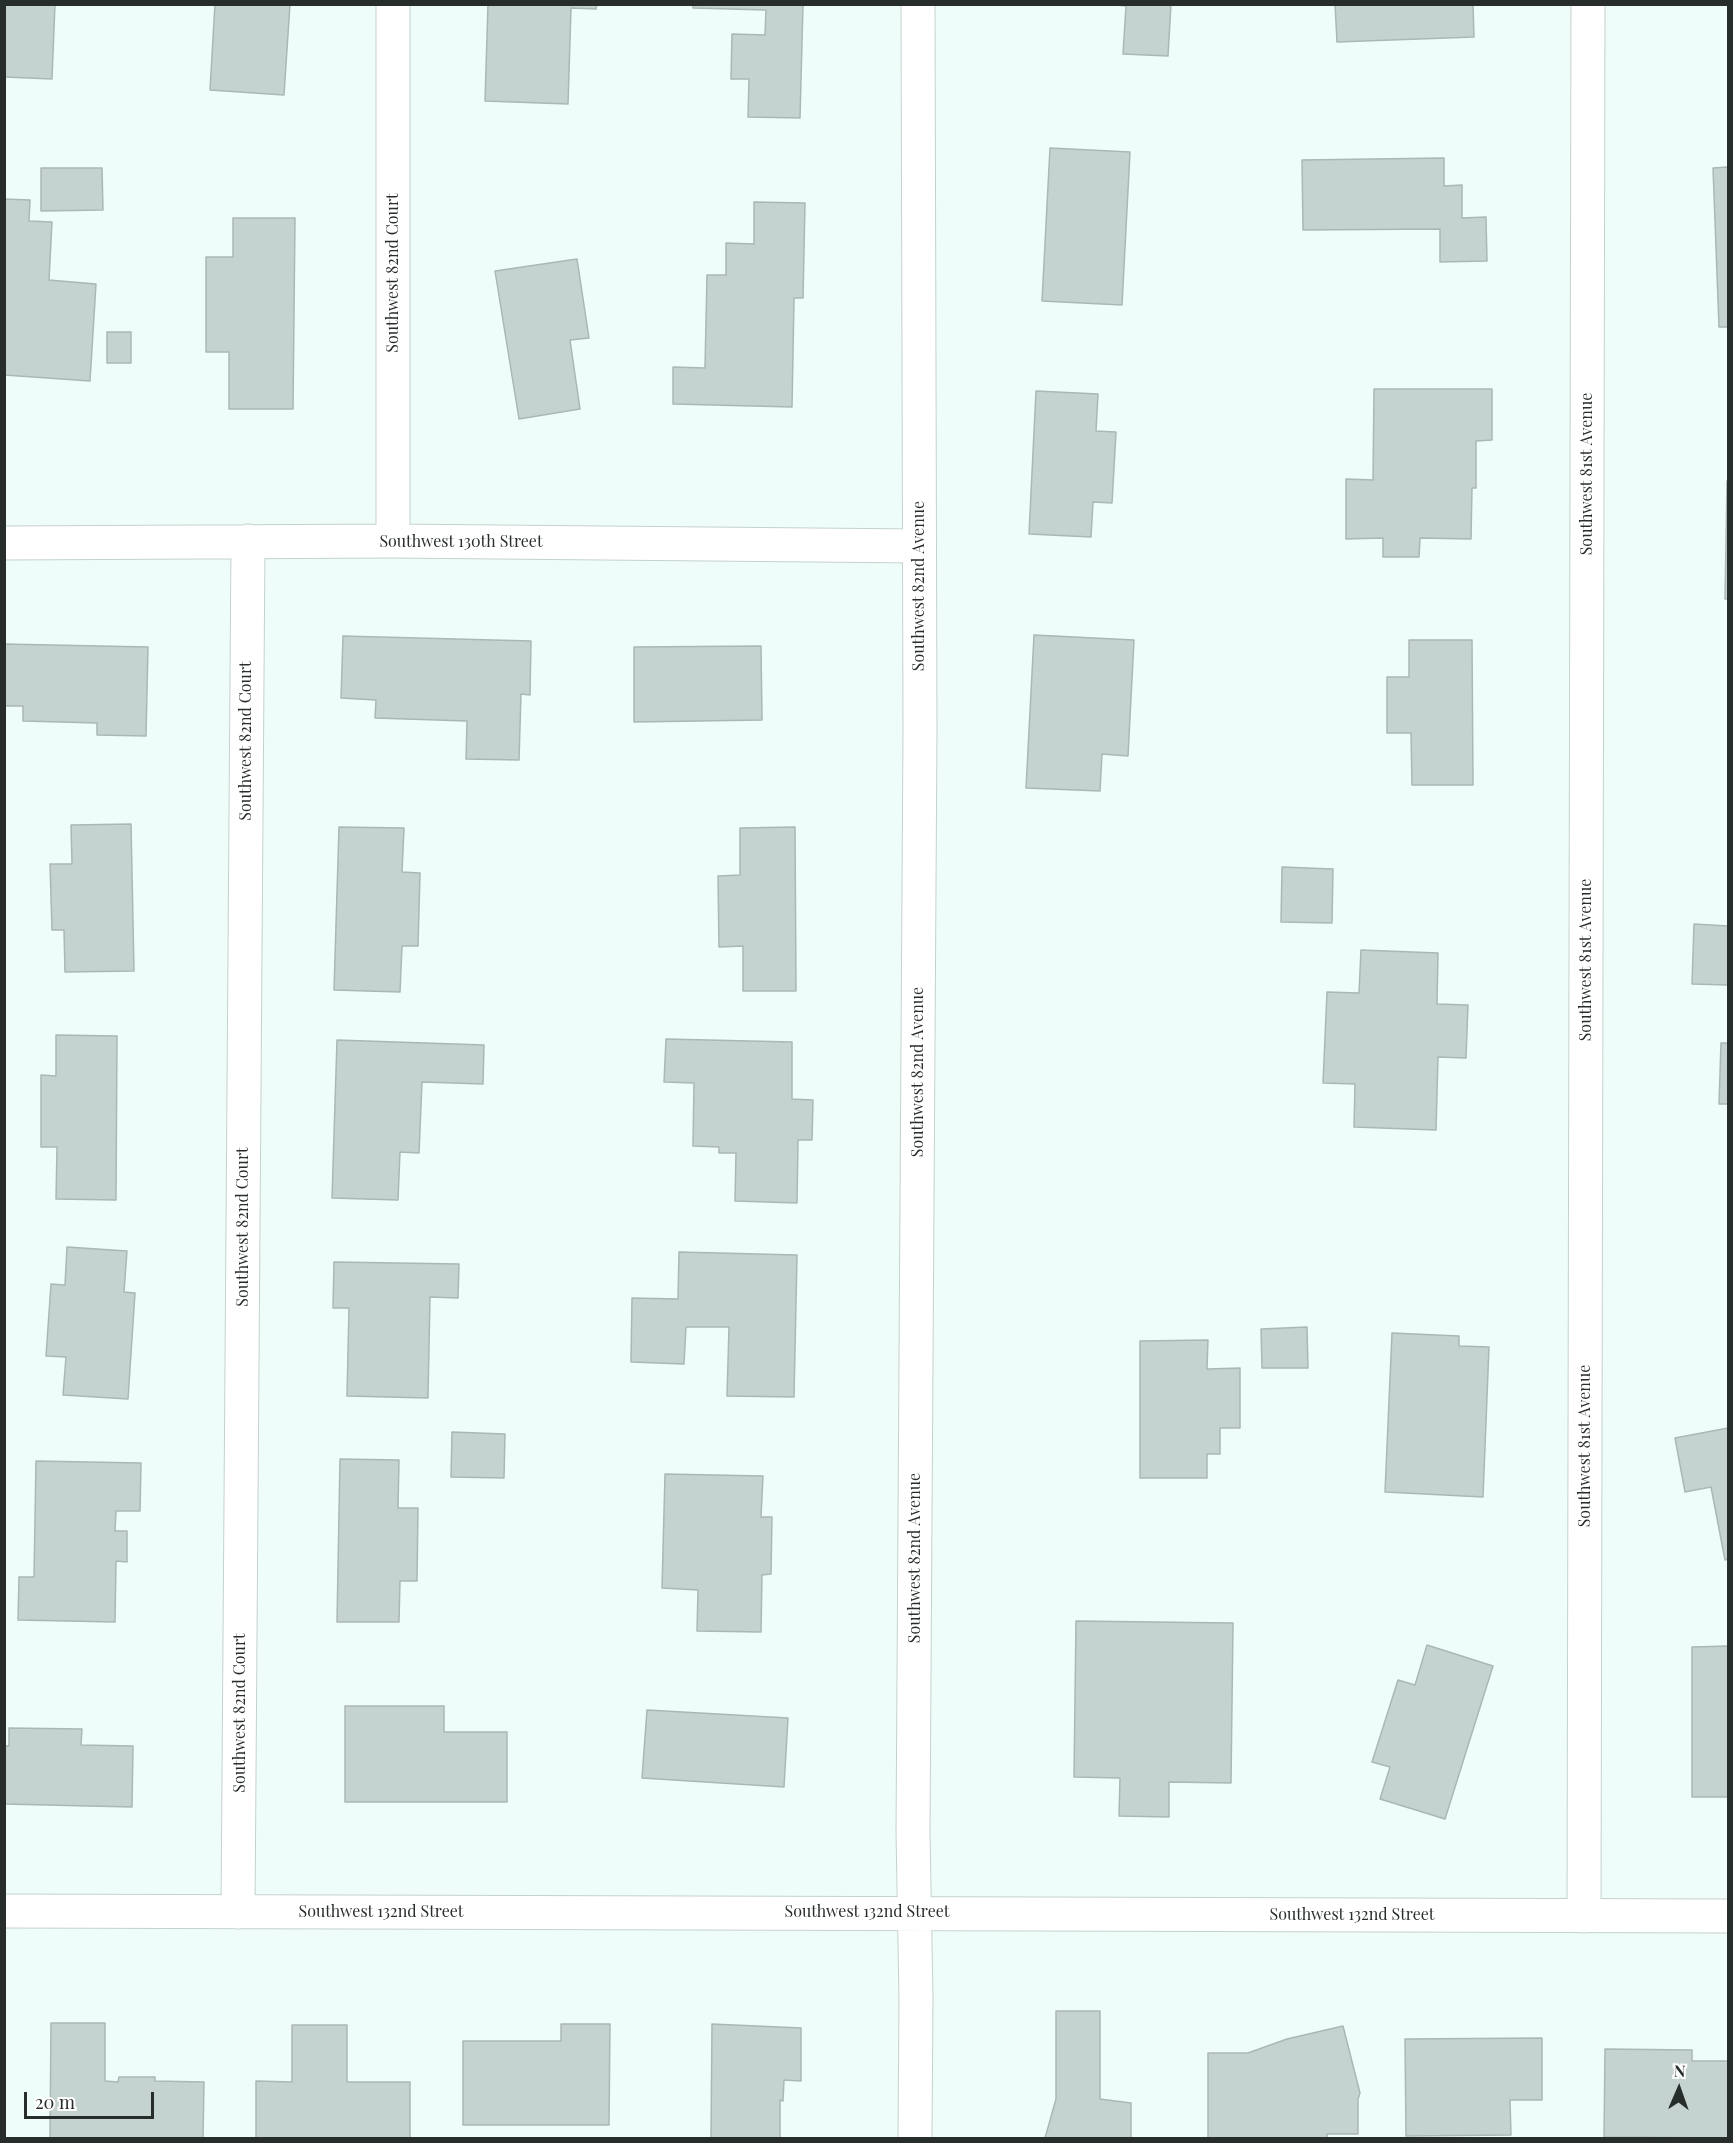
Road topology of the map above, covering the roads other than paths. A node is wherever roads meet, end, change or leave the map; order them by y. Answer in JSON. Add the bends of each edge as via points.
{"nodes":[{"id":1,"x":393,"y":4,"type":"edge"},
{"id":2,"x":918,"y":4,"type":"edge"},
{"id":3,"x":1588,"y":4,"type":"edge"},
{"id":4,"x":248,"y":541,"type":"junction"},
{"id":5,"x":393,"y":541,"type":"junction"},
{"id":6,"x":4,"y":543,"type":"edge"},
{"id":7,"x":918,"y":546,"type":"junction"},
{"id":8,"x":4,"y":1911,"type":"edge"},
{"id":9,"x":238,"y":1912,"type":"junction"},
{"id":10,"x":914,"y":1912,"type":"junction"},
{"id":11,"x":1584,"y":1916,"type":"junction"},
{"id":12,"x":1728,"y":1916,"type":"edge"},
{"id":13,"x":915,"y":2139,"type":"edge"}],
"edges":[{"from":1,"to":5,"type":"street","name":"Southwest 82nd Court"},
{"from":2,"to":7,"type":"street","name":"Southwest 82nd Avenue"},
{"from":3,"to":11,"type":"street","name":"Southwest 81st Avenue"},
{"from":4,"to":5,"type":"street","name":"Southwest 130th Street"},
{"from":4,"to":6,"type":"street","name":"Southwest 130th Street"},
{"from":4,"to":9,"type":"street","name":"Southwest 82nd Court"},
{"from":5,"to":7,"type":"street","name":"Southwest 130th Street"},
{"from":7,"to":10,"type":"street","name":"Southwest 82nd Avenue"},
{"from":8,"to":9,"type":"street","name":"Southwest 132nd Street"},
{"from":9,"to":10,"type":"street","name":"Southwest 132nd Street"},
{"from":10,"to":11,"type":"street","name":"Southwest 132nd Street"},
{"from":10,"to":13,"type":"street","name":"Southwest 82nd Avenue"},
{"from":11,"to":12,"type":"street","name":"Southwest 132nd Street"}]}
